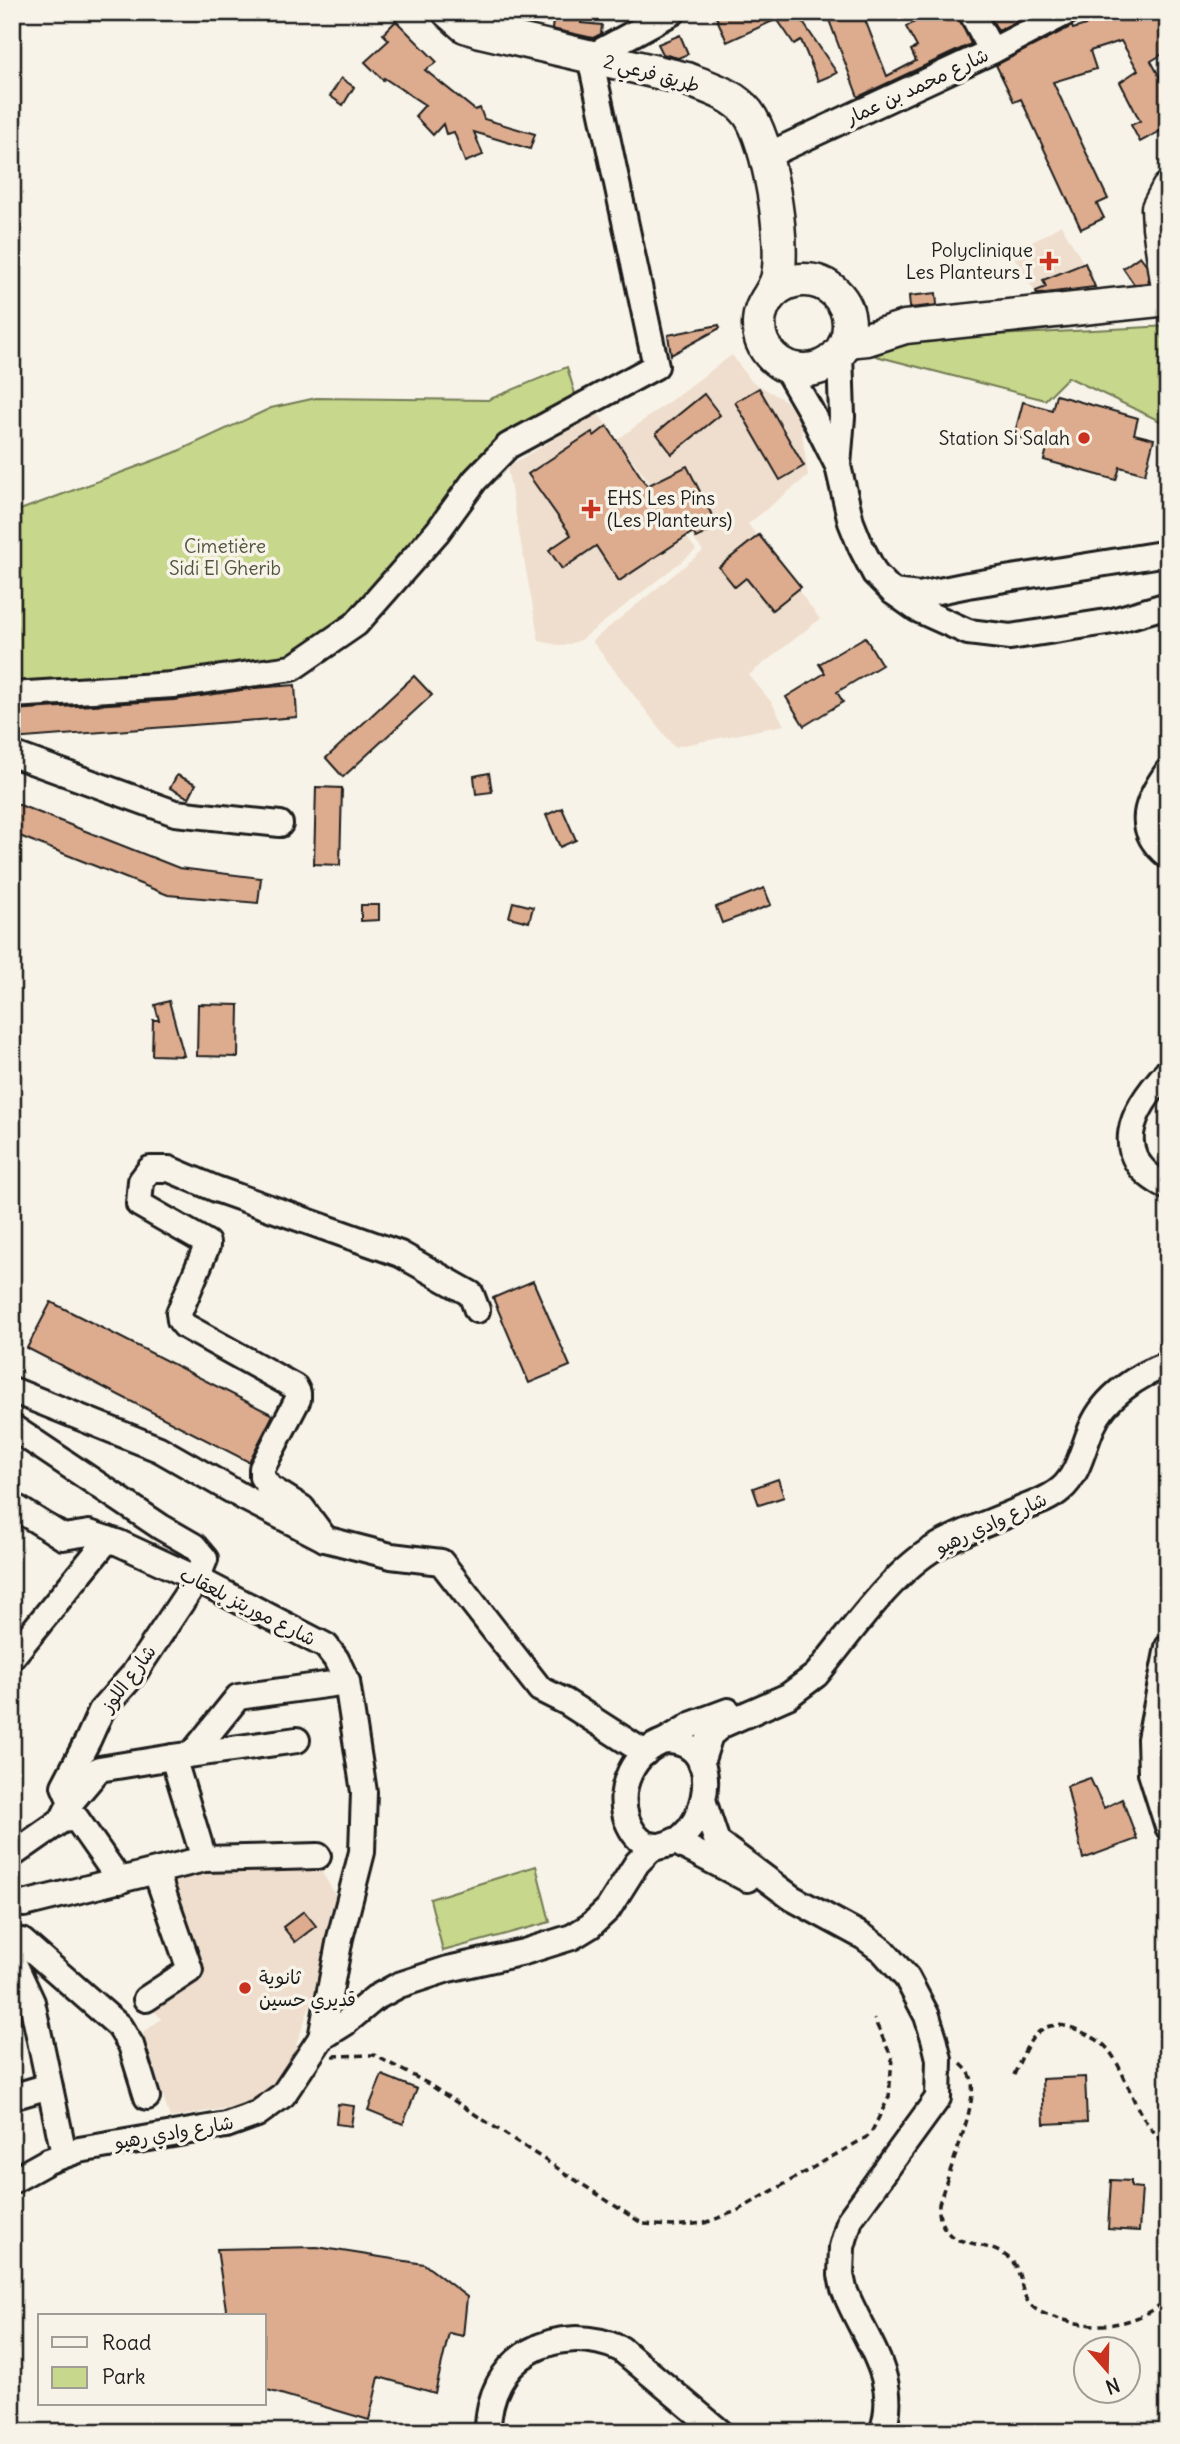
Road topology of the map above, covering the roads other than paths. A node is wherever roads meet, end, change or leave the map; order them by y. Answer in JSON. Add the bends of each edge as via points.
{"nodes":[{"id":1,"x":449,"y":12,"type":"edge"},
{"id":2,"x":673,"y":12,"type":"edge"},
{"id":3,"x":971,"y":12,"type":"edge"},
{"id":4,"x":1067,"y":12,"type":"edge"},
{"id":5,"x":992,"y":51,"type":"junction"},
{"id":6,"x":590,"y":57,"type":"junction"},
{"id":7,"x":766,"y":156,"type":"junction"},
{"id":8,"x":1168,"y":189,"type":"edge"},
{"id":9,"x":777,"y":218,"type":"junction"},
{"id":10,"x":1168,"y":288,"type":"edge"},
{"id":11,"x":837,"y":297,"type":"junction"},
{"id":12,"x":767,"y":299,"type":"junction"},
{"id":13,"x":1168,"y":299,"type":"edge"},
{"id":14,"x":905,"y":327,"type":"junction"},
{"id":15,"x":843,"y":347,"type":"junction"},
{"id":16,"x":784,"y":365,"type":"junction"},
{"id":17,"x":838,"y":466,"type":"junction"},
{"id":18,"x":1168,"y":553,"type":"edge"},
{"id":19,"x":893,"y":592,"type":"junction"},
{"id":20,"x":1168,"y":605,"type":"edge"},
{"id":21,"x":12,"y":695,"type":"edge"},
{"id":22,"x":12,"y":754,"type":"edge"},
{"id":23,"x":1168,"y":771,"type":"edge"},
{"id":24,"x":280,"y":824,"type":"dead end"},
{"id":25,"x":1168,"y":856,"type":"edge"},
{"id":26,"x":1168,"y":1071,"type":"edge"},
{"id":27,"x":1168,"y":1187,"type":"edge"},
{"id":28,"x":477,"y":1310,"type":"dead end"},
{"id":29,"x":1168,"y":1364,"type":"edge"},
{"id":30,"x":12,"y":1390,"type":"edge"},
{"id":31,"x":12,"y":1427,"type":"edge"},
{"id":32,"x":12,"y":1505,"type":"edge"},
{"id":33,"x":108,"y":1539,"type":"junction"},
{"id":34,"x":326,"y":1539,"type":"junction"},
{"id":35,"x":197,"y":1578,"type":"junction"},
{"id":36,"x":1168,"y":1647,"type":"edge"},
{"id":37,"x":835,"y":1652,"type":"junction"},
{"id":38,"x":12,"y":1657,"type":"edge"},
{"id":39,"x":347,"y":1682,"type":"junction"},
{"id":40,"x":297,"y":1740,"type":"dead end"},
{"id":41,"x":655,"y":1747,"type":"junction"},
{"id":42,"x":182,"y":1756,"type":"junction"},
{"id":43,"x":701,"y":1763,"type":"junction"},
{"id":44,"x":704,"y":1803,"type":"junction"},
{"id":45,"x":66,"y":1811,"type":"junction"},
{"id":46,"x":1168,"y":1827,"type":"edge"},
{"id":47,"x":630,"y":1828,"type":"junction"},
{"id":48,"x":672,"y":1842,"type":"junction"},
{"id":49,"x":12,"y":1855,"type":"edge"},
{"id":50,"x":318,"y":1856,"type":"dead end"},
{"id":51,"x":204,"y":1860,"type":"junction"},
{"id":52,"x":156,"y":1872,"type":"junction"},
{"id":53,"x":120,"y":1881,"type":"junction"},
{"id":54,"x":792,"y":1898,"type":"junction"},
{"id":55,"x":12,"y":1903,"type":"edge"},
{"id":56,"x":608,"y":1909,"type":"junction"},
{"id":57,"x":15,"y":1952,"type":"edge"},
{"id":58,"x":146,"y":1998,"type":"dead end"},
{"id":59,"x":315,"y":2047,"type":"junction"},
{"id":60,"x":49,"y":2086,"type":"junction"},
{"id":61,"x":12,"y":2097,"type":"edge"},
{"id":62,"x":147,"y":2097,"type":"dead end"},
{"id":63,"x":64,"y":2154,"type":"junction"},
{"id":64,"x":12,"y":2181,"type":"edge"},
{"id":65,"x":488,"y":2432,"type":"edge"},
{"id":66,"x":720,"y":2432,"type":"edge"},
{"id":67,"x":882,"y":2432,"type":"edge"}],
"edges":[{"from":1,"to":6,"type":"main road","name":"طريق فرعي 2","via":[[480,32]]},
{"from":2,"to":6,"type":"street"},
{"from":3,"to":5,"type":"street"},
{"from":4,"to":5,"type":"street","name":"شارع محمد بن عمار"},
{"from":5,"to":7,"type":"street","name":"شارع محمد بن عمار"},
{"from":6,"to":7,"type":"main road","name":"طريق فرعي 2","via":[[687,79],[733,100],[754,124]]},
{"from":6,"to":21,"type":"street","via":[[656,366],[508,446],[356,624],[292,668],[173,685]]},
{"from":7,"to":9,"type":"main road","name":"طريق فرعي 2"},
{"from":8,"to":10,"type":"main road","via":[[1158,208]]},
{"from":9,"to":11,"type":"main road","name":"طريق فرعي 2","via":[[803,261]]},
{"from":9,"to":12,"type":"main road","name":"طريق فرعي 2","via":[[778,276]]},
{"from":11,"to":12,"type":"main road","via":[[815,281],[802,280],[776,289]]},
{"from":11,"to":14,"type":"main road"},
{"from":11,"to":15,"type":"main road","via":[[849,318]]},
{"from":12,"to":16,"type":"main road","via":[[761,313],[761,336],[772,356]]},
{"from":13,"to":14,"type":"main road"},
{"from":14,"to":15,"type":"main road"},
{"from":15,"to":16,"type":"main road","via":[[831,361],[808,369]]},
{"from":15,"to":17,"type":"street"},
{"from":16,"to":17,"type":"street"},
{"from":17,"to":19,"type":"street","via":[[861,547]]},
{"from":18,"to":19,"type":"street","via":[[919,595]]},
{"from":19,"to":20,"type":"street","via":[[968,632],[1010,637],[1113,621]]},
{"from":22,"to":24,"type":"street","via":[[175,814]]},
{"from":23,"to":25,"type":"street","via":[[1147,810],[1152,838]]},
{"from":26,"to":27,"type":"street","via":[[1141,1106],[1130,1141],[1139,1167]]},
{"from":28,"to":34,"type":"street","via":[[471,1294],[400,1254],[169,1169],[150,1169],[141,1181],[139,1204],[207,1242],[178,1313],[180,1321],[295,1387],[298,1399],[262,1468],[262,1477],[302,1508]]},
{"from":29,"to":37,"type":"street","name":"شارع وادي رهيو","via":[[1141,1376],[1102,1410],[1073,1475],[1061,1489],[925,1553]]},
{"from":30,"to":34,"type":"street","via":[[159,1449]]},
{"from":31,"to":35,"type":"street","via":[[194,1546],[205,1559]]},
{"from":32,"to":33,"type":"street","name":"شارع موريتز بلعقاب","via":[[64,1537],[89,1533]]},
{"from":33,"to":35,"type":"street","name":"شارع موريتز بلعقاب"},
{"from":33,"to":38,"type":"street"},
{"from":34,"to":41,"type":"street","via":[[391,1556],[441,1562],[540,1689]]},
{"from":35,"to":39,"type":"street","name":"شارع موريتز بلعقاب","via":[[326,1646]]},
{"from":35,"to":45,"type":"street","name":"شارع اللوز","via":[[133,1675],[101,1711],[64,1786]]},
{"from":36,"to":46,"type":"street","via":[[1150,1739],[1151,1773]]},
{"from":37,"to":41,"type":"street","name":"شارع وادي رهيو","via":[[789,1686],[692,1724]]},
{"from":37,"to":43,"type":"street","name":"شارع وادي رهيو","via":[[796,1692],[715,1729]]},
{"from":39,"to":42,"type":"street","via":[[238,1697]]},
{"from":39,"to":59,"type":"street","name":"شارع موريتز بلعقاب","via":[[364,1792],[362,1852]]},
{"from":40,"to":42,"type":"street"},
{"from":41,"to":43,"type":"street","via":[[683,1743]]},
{"from":41,"to":47,"type":"street","via":[[630,1771],[623,1793]]},
{"from":42,"to":45,"type":"street","via":[[99,1769]]},
{"from":42,"to":51,"type":"street"},
{"from":43,"to":44,"type":"street"},
{"from":44,"to":48,"type":"street","via":[[690,1827]]},
{"from":44,"to":54,"type":"street","via":[[717,1842]]},
{"from":45,"to":49,"type":"street"},
{"from":45,"to":53,"type":"street","via":[[76,1818]]},
{"from":47,"to":48,"type":"street","via":[[642,1842]]},
{"from":47,"to":56,"type":"street"},
{"from":48,"to":54,"type":"street"},
{"from":48,"to":56,"type":"street","name":"شارع وادي رهيو","via":[[651,1849],[637,1863]]},
{"from":50,"to":51,"type":"street"},
{"from":51,"to":52,"type":"street"},
{"from":52,"to":53,"type":"street"},
{"from":52,"to":58,"type":"street","via":[[190,1970]]},
{"from":53,"to":55,"type":"street"},
{"from":54,"to":67,"type":"street","via":[[883,1951],[907,1978],[928,2017],[939,2059],[938,2098],[850,2219],[842,2247],[844,2289],[885,2377],[887,2408]]},
{"from":55,"to":57,"type":"street"},
{"from":56,"to":59,"type":"street","name":"شارع وادي رهيو","via":[[590,1926],[553,1944],[399,1985],[375,1998]]},
{"from":57,"to":60,"type":"street","via":[[32,2002]]},
{"from":57,"to":62,"type":"street","via":[[119,2026],[131,2045]]},
{"from":59,"to":63,"type":"street","name":"شارع وادي رهيو","via":[[283,2095],[257,2115]]},
{"from":60,"to":61,"type":"street"},
{"from":60,"to":63,"type":"street"},
{"from":63,"to":64,"type":"street","name":"شارع وادي رهيو"},
{"from":65,"to":66,"type":"street","via":[[490,2405],[514,2363],[542,2345],[574,2338],[598,2340],[621,2349]]}]}
